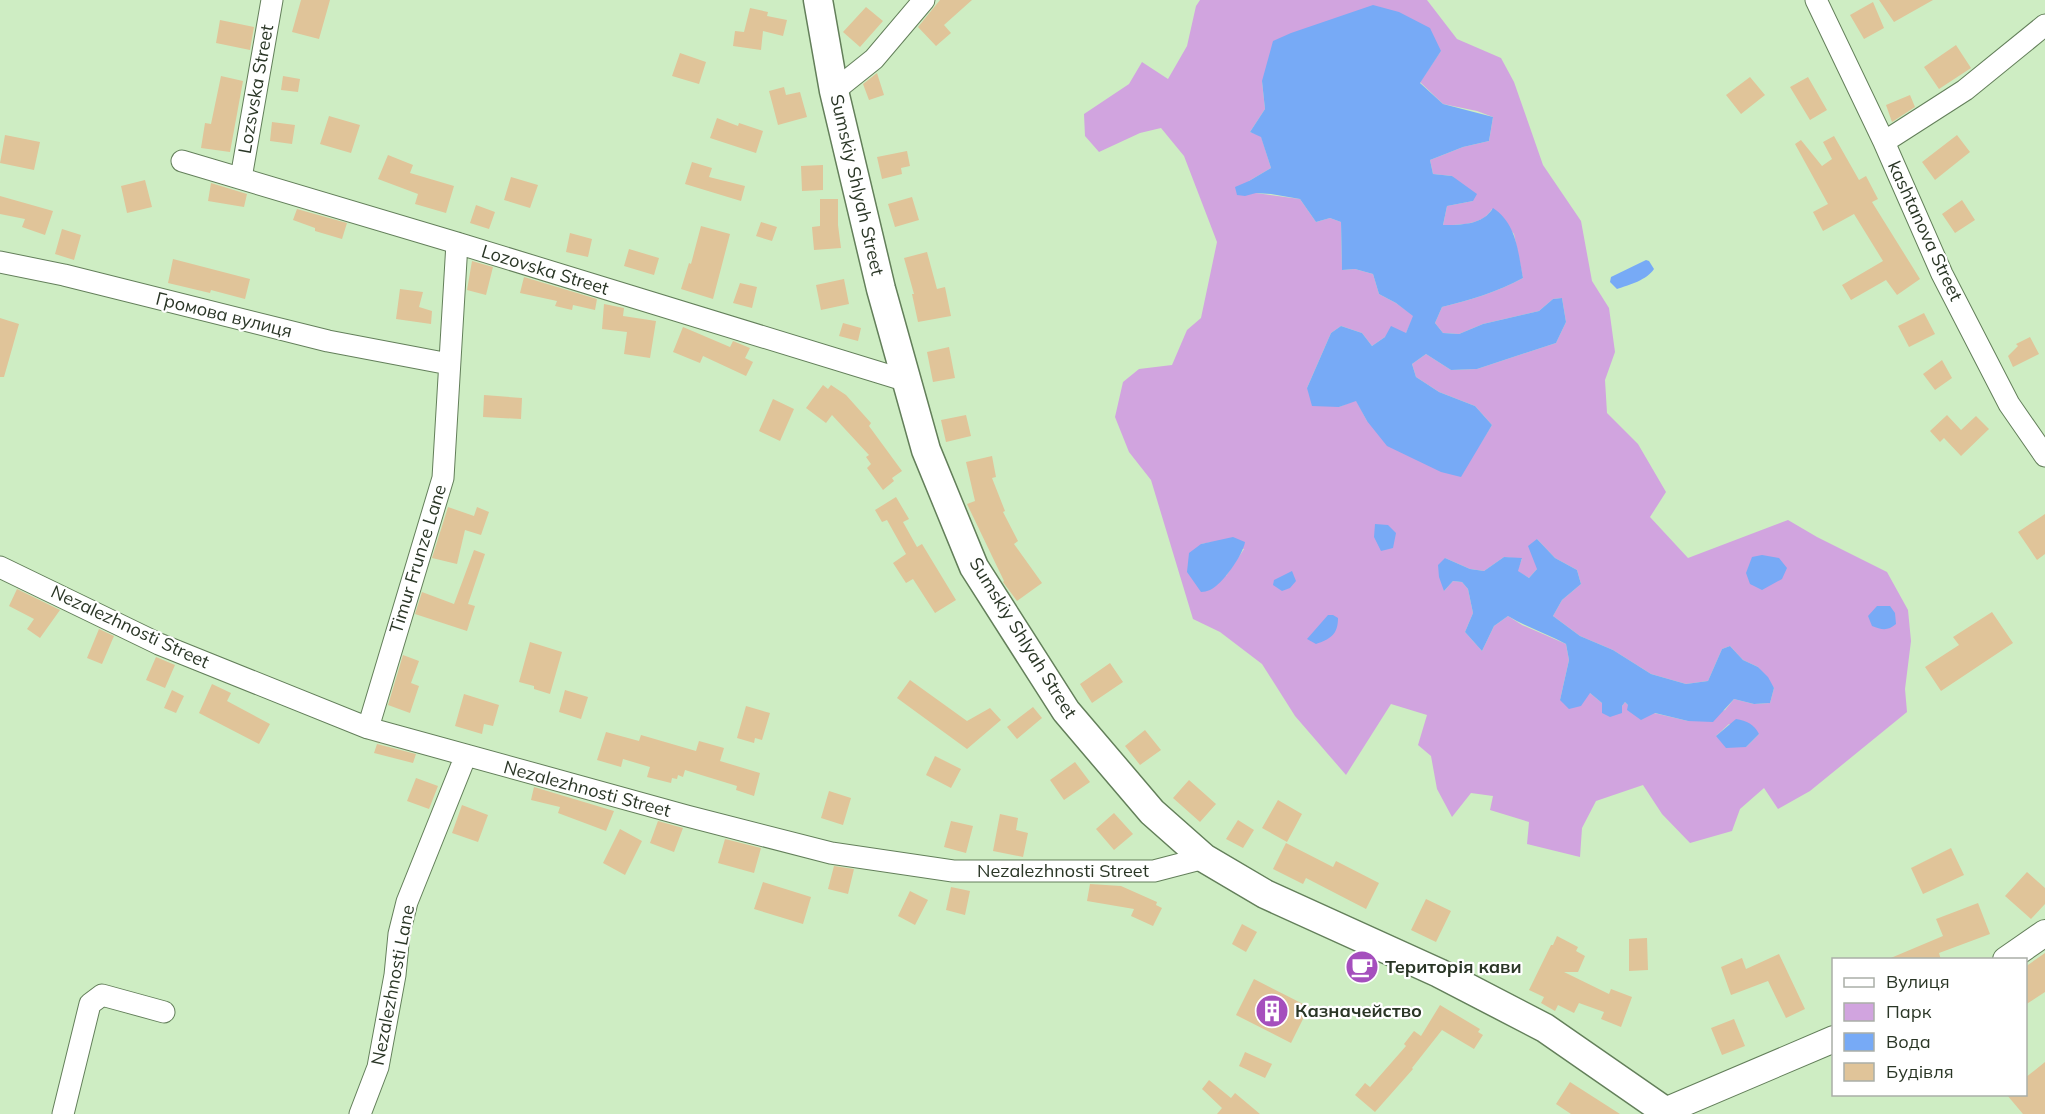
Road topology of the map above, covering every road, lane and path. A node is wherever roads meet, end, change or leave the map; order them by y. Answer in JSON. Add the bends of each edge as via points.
{"nodes":[{"id":1,"x":272,"y":0,"type":"edge"},
{"id":2,"x":818,"y":0,"type":"edge"},
{"id":3,"x":924,"y":0,"type":"edge"},
{"id":4,"x":1816,"y":0,"type":"edge"},
{"id":5,"x":2045,"y":25,"type":"edge"},
{"id":6,"x":834,"y":91,"type":"junction"},
{"id":7,"x":1884,"y":142,"type":"junction"},
{"id":8,"x":182,"y":161,"type":"dead end"},
{"id":9,"x":240,"y":178,"type":"junction"},
{"id":10,"x":457,"y":243,"type":"junction"},
{"id":11,"x":0,"y":262,"type":"edge"},
{"id":12,"x":449,"y":364,"type":"junction"},
{"id":13,"x":907,"y":381,"type":"junction"},
{"id":14,"x":2045,"y":456,"type":"edge"},
{"id":15,"x":0,"y":567,"type":"edge"},
{"id":16,"x":368,"y":728,"type":"junction"},
{"id":17,"x":466,"y":755,"type":"junction"},
{"id":18,"x":1204,"y":858,"type":"junction"},
{"id":19,"x":2045,"y":933,"type":"edge"},
{"id":20,"x":2009,"y":958,"type":"edge"},
{"id":21,"x":164,"y":1012,"type":"dead end"},
{"id":22,"x":1832,"y":1039,"type":"edge"},
{"id":23,"x":1667,"y":1112,"type":"edge"},
{"id":24,"x":63,"y":1114,"type":"edge"},
{"id":25,"x":360,"y":1114,"type":"edge"}],
"edges":[{"from":1,"to":9,"type":"street","name":"Lozsvska Street"},
{"from":2,"to":6,"type":"main road","name":"Sumskiy Shlyah Street"},
{"from":3,"to":6,"type":"street","via":[[874,59]]},
{"from":4,"to":7,"type":"street","name":"kashtanova Street"},
{"from":5,"to":7,"type":"street","via":[[1965,90]]},
{"from":6,"to":13,"type":"main road","name":"Sumskiy Shlyah Street"},
{"from":7,"to":14,"type":"street","name":"kashtanova Street","via":[[1942,274],[2009,404]]},
{"from":8,"to":9,"type":"street","name":"Lozovska Street"},
{"from":9,"to":10,"type":"street","name":"Lozovska Street"},
{"from":10,"to":12,"type":"street","name":"Timur Frunze Lane"},
{"from":10,"to":13,"type":"street","name":"Lozovska Street"},
{"from":11,"to":12,"type":"street","name":"Громова вулиця","via":[[328,341]]},
{"from":12,"to":16,"type":"street","name":"Timur Frunze Lane","via":[[442,478]]},
{"from":13,"to":18,"type":"main road","name":"Sumskiy Shlyah Street","via":[[926,450],[974,567],[1066,711],[1152,812]]},
{"from":15,"to":16,"type":"street","name":"Nezalezhnosti Street","via":[[159,644]]},
{"from":16,"to":17,"type":"street","name":"Nezalezhnosti Street"},
{"from":17,"to":18,"type":"street","name":"Nezalezhnosti Street","via":[[831,853],[953,871],[1154,871]]},
{"from":17,"to":25,"type":"street","name":"Nezalezhnosti Lane","via":[[407,902],[378,1067]]},
{"from":18,"to":23,"type":"main road","name":"Sumskiy Shlyah Street","via":[[1265,894],[1440,973],[1545,1028]]},
{"from":19,"to":20,"type":"street"},
{"from":21,"to":24,"type":"street","via":[[102,995],[90,1004]]},
{"from":22,"to":23,"type":"street"}]}
